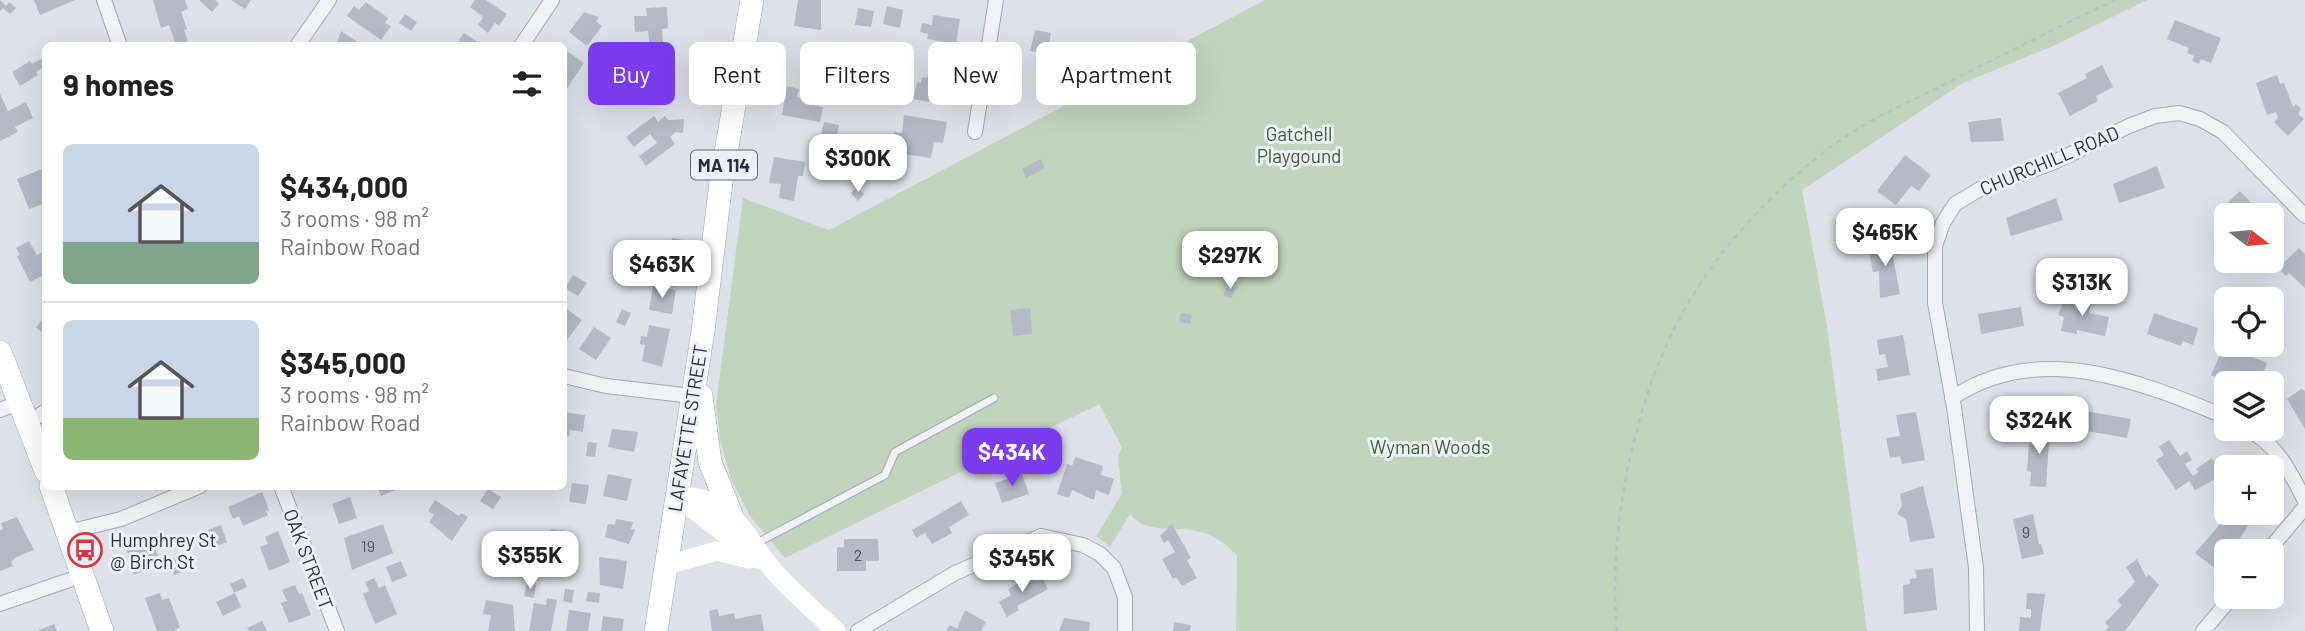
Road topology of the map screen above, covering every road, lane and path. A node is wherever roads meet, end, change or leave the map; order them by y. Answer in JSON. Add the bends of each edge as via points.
{"nodes":[{"id":1,"x":119,"y":0,"type":"edge"},
{"id":2,"x":329,"y":0,"type":"edge"},
{"id":3,"x":552,"y":0,"type":"edge"},
{"id":4,"x":751,"y":0,"type":"edge"},
{"id":5,"x":996,"y":0,"type":"edge"},
{"id":6,"x":2115,"y":0,"type":"edge"},
{"id":7,"x":107,"y":7,"type":"edge"},
{"id":8,"x":119,"y":42,"type":"edge"},
{"id":9,"x":300,"y":42,"type":"edge"},
{"id":10,"x":523,"y":42,"type":"edge"},
{"id":11,"x":975,"y":132,"type":"dead end"},
{"id":12,"x":2305,"y":216,"type":"edge"},
{"id":13,"x":700,"y":346,"type":"junction"},
{"id":14,"x":0,"y":352,"type":"edge"},
{"id":15,"x":567,"y":377,"type":"edge"},
{"id":16,"x":692,"y":396,"type":"junction"},
{"id":17,"x":994,"y":398,"type":"dead end"},
{"id":18,"x":1952,"y":398,"type":"junction"},
{"id":19,"x":23,"y":412,"type":"edge"},
{"id":20,"x":2214,"y":412,"type":"edge"},
{"id":21,"x":2265,"y":441,"type":"edge"},
{"id":22,"x":42,"y":461,"type":"edge"},
{"id":23,"x":52,"y":490,"type":"edge"},
{"id":24,"x":190,"y":490,"type":"edge"},
{"id":25,"x":283,"y":490,"type":"edge"},
{"id":26,"x":676,"y":496,"type":"junction"},
{"id":27,"x":2305,"y":501,"type":"edge"},
{"id":28,"x":2305,"y":507,"type":"edge"},
{"id":29,"x":731,"y":514,"type":"junction"},
{"id":30,"x":68,"y":533,"type":"junction"},
{"id":31,"x":2278,"y":539,"type":"edge"},
{"id":32,"x":754,"y":544,"type":"junction"},
{"id":33,"x":666,"y":565,"type":"junction"},
{"id":34,"x":773,"y":570,"type":"junction"},
{"id":35,"x":81,"y":576,"type":"junction"},
{"id":36,"x":0,"y":604,"type":"edge"},
{"id":37,"x":2222,"y":609,"type":"edge"},
{"id":38,"x":102,"y":631,"type":"edge"},
{"id":39,"x":337,"y":631,"type":"edge"},
{"id":40,"x":656,"y":631,"type":"edge"},
{"id":41,"x":836,"y":631,"type":"edge"},
{"id":42,"x":858,"y":631,"type":"edge"},
{"id":43,"x":1125,"y":631,"type":"edge"},
{"id":44,"x":1618,"y":631,"type":"edge"},
{"id":45,"x":1977,"y":631,"type":"edge"},
{"id":46,"x":2203,"y":631,"type":"edge"}],
"edges":[{"from":1,"to":7,"type":"street"},
{"from":2,"to":9,"type":"street"},
{"from":3,"to":10,"type":"street"},
{"from":4,"to":13,"type":"main road","name":"LAFAYETTE STREET","number":"MA 114"},
{"from":5,"to":11,"type":"street"},
{"from":6,"to":44,"type":"path","via":[[1863,126],[1800,173],[1735,236],[1689,301],[1662,357],[1640,422],[1614,555]]},
{"from":7,"to":8,"type":"street"},
{"from":12,"to":18,"type":"street","name":"CHURCHILL ROAD","via":[[2223,132],[2179,113],[2155,116],[2052,163],[1980,189],[1955,204],[1935,246],[1935,303]]},
{"from":13,"to":16,"type":"main road","name":"LAFAYETTE STREET","number":"MA 114"},
{"from":13,"to":29,"type":"main road","via":[[704,432],[710,462]]},
{"from":14,"to":19,"type":"main road"},
{"from":15,"to":16,"type":"street"},
{"from":16,"to":26,"type":"main road","name":"LAFAYETTE STREET","number":"MA 114"},
{"from":17,"to":32,"type":"lane","via":[[895,452],[885,475]]},
{"from":18,"to":20,"type":"street","via":[[1979,382],[2016,370],[2070,369],[2137,383]]},
{"from":18,"to":45,"type":"street","name":"CHURCHILL ROAD","via":[[1976,568]]},
{"from":19,"to":22,"type":"main road"},
{"from":21,"to":27,"type":"street","via":[[2284,460]]},
{"from":23,"to":30,"type":"main road"},
{"from":24,"to":30,"type":"street","via":[[121,519]]},
{"from":25,"to":39,"type":"street","name":"OAK STREET"},
{"from":26,"to":29,"type":"main road","via":[[710,499]]},
{"from":26,"to":33,"type":"main road","name":"LAFAYETTE STREET","number":"MA 114"},
{"from":26,"to":34,"type":"main road"},
{"from":28,"to":31,"type":"street"},
{"from":29,"to":32,"type":"main road"},
{"from":30,"to":35,"type":"main road"},
{"from":32,"to":34,"type":"main road"},
{"from":33,"to":34,"type":"main road","via":[[717,551],[740,555]]},
{"from":33,"to":40,"type":"main road","name":"LAFAYETTE STREET","number":"MA 114"},
{"from":34,"to":41,"type":"main road"},
{"from":35,"to":36,"type":"street"},
{"from":35,"to":38,"type":"main road"},
{"from":37,"to":46,"type":"street"},
{"from":42,"to":43,"type":"street","via":[[954,573],[1041,536],[1083,545],[1114,568],[1125,597]]}]}
